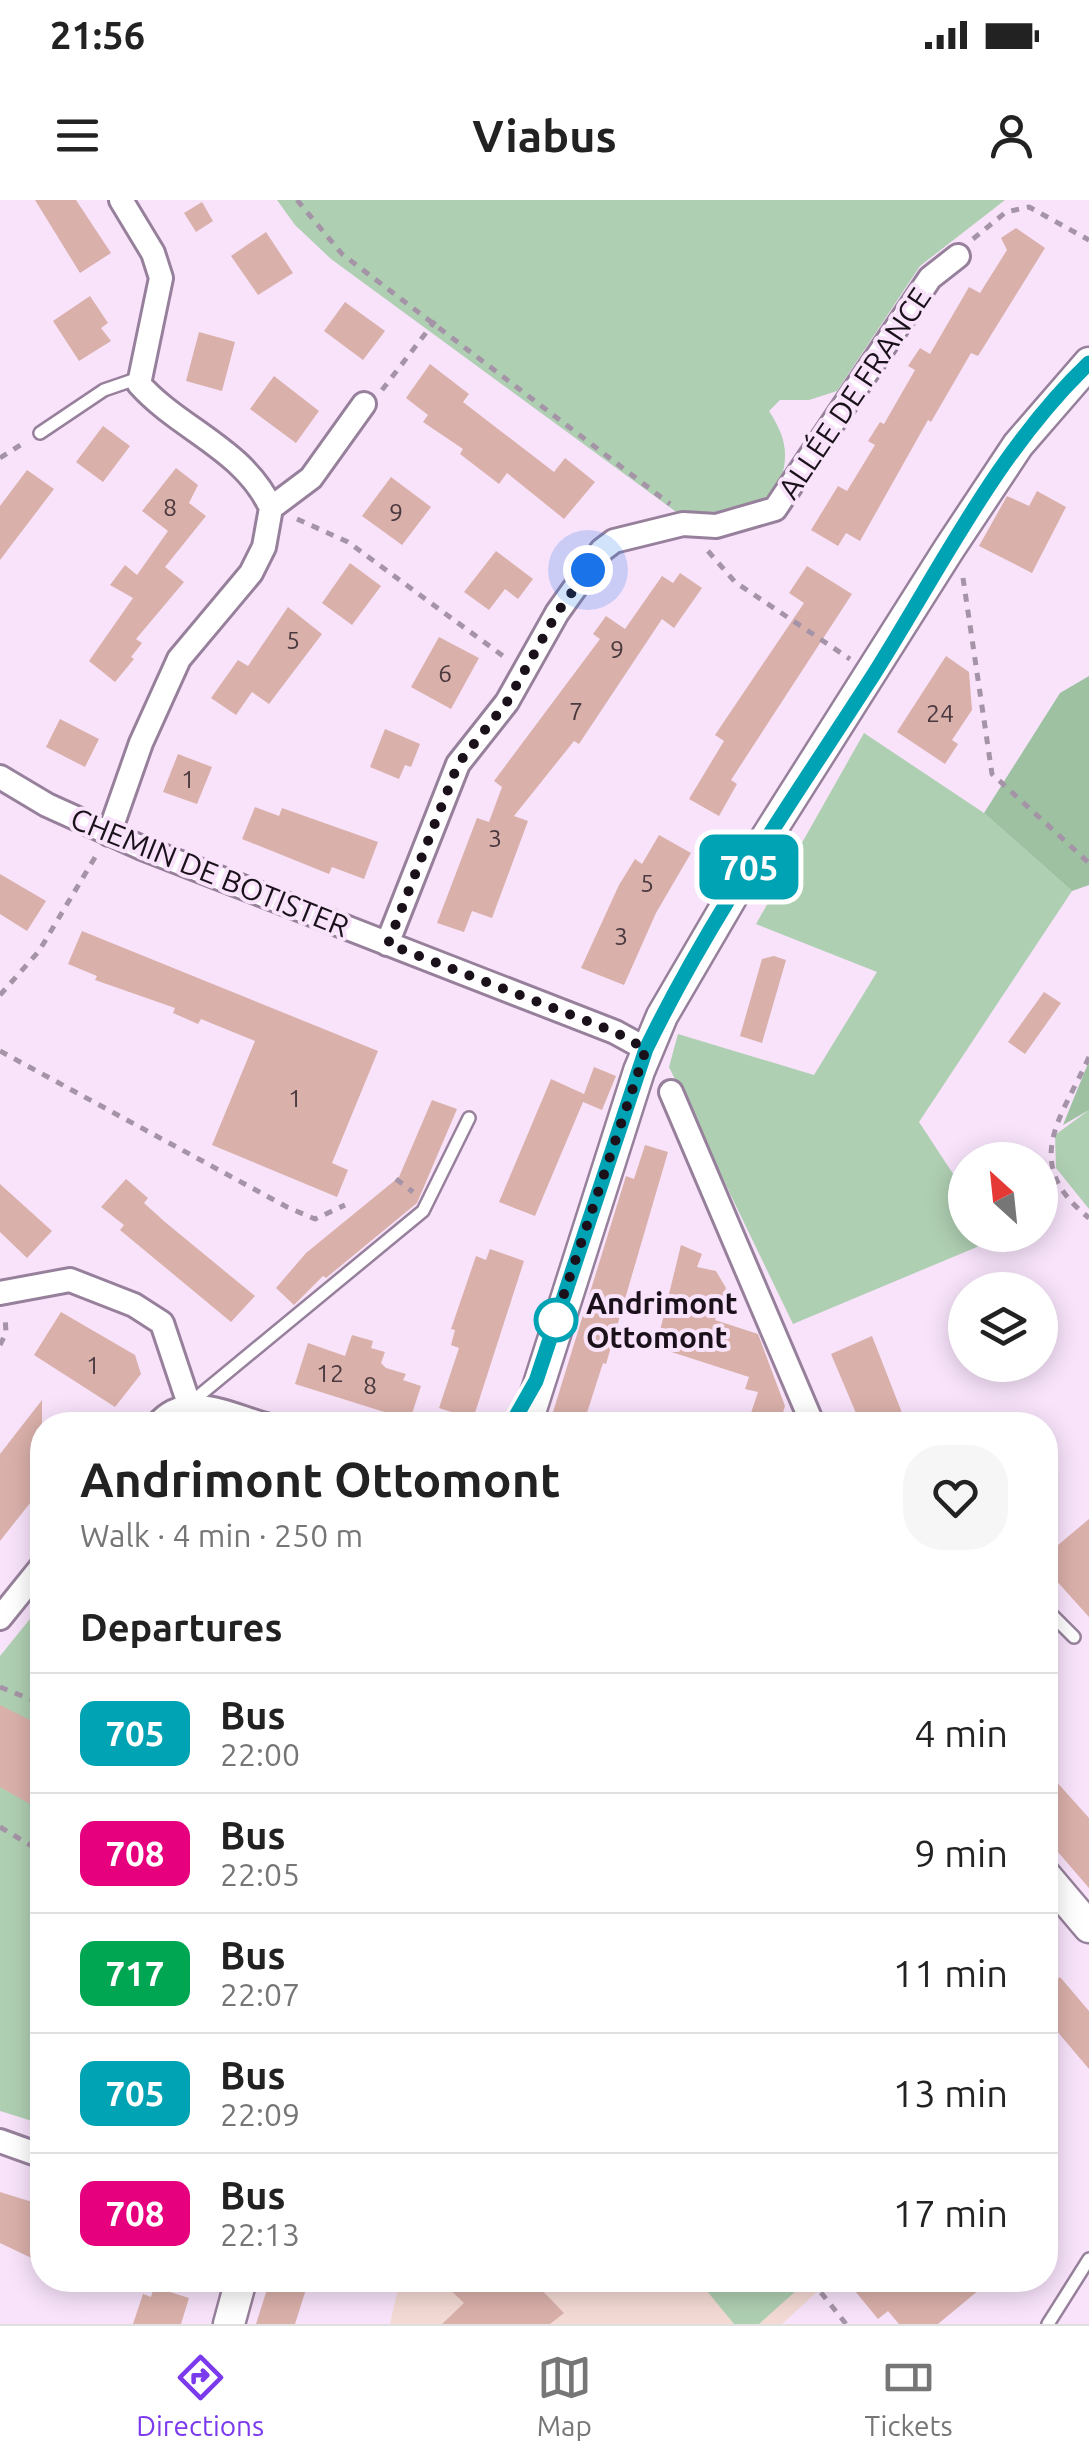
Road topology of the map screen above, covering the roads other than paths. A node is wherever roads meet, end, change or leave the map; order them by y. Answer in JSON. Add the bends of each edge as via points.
{"nodes":[{"id":1,"x":121,"y":200,"type":"edge"},
{"id":2,"x":958,"y":256,"type":"road end"},
{"id":3,"x":1089,"y":364,"type":"edge"},
{"id":4,"x":139,"y":378,"type":"junction"},
{"id":5,"x":364,"y":404,"type":"road end"},
{"id":6,"x":40,"y":433,"type":"road end"},
{"id":7,"x":271,"y":508,"type":"junction"},
{"id":8,"x":0,"y":777,"type":"edge"},
{"id":9,"x":109,"y":834,"type":"junction"},
{"id":10,"x":388,"y":944,"type":"junction"},
{"id":11,"x":646,"y":1049,"type":"junction"},
{"id":12,"x":671,"y":1092,"type":"dead end"},
{"id":13,"x":469,"y":1118,"type":"dead end"},
{"id":14,"x":0,"y":1292,"type":"edge"},
{"id":15,"x":536,"y":1381,"type":"junction"},
{"id":16,"x":188,"y":1404,"type":"junction"},
{"id":17,"x":168,"y":1412,"type":"edge"},
{"id":18,"x":218,"y":1412,"type":"edge"},
{"id":19,"x":518,"y":1412,"type":"edge"},
{"id":20,"x":529,"y":1412,"type":"edge"},
{"id":21,"x":807,"y":1412,"type":"edge"},
{"id":22,"x":30,"y":1581,"type":"edge"},
{"id":23,"x":0,"y":1618,"type":"edge"},
{"id":24,"x":1058,"y":1621,"type":"edge"},
{"id":25,"x":1074,"y":1636,"type":"dead end"},
{"id":26,"x":1058,"y":1890,"type":"edge"},
{"id":27,"x":1089,"y":1927,"type":"edge"},
{"id":28,"x":0,"y":2141,"type":"edge"},
{"id":29,"x":30,"y":2152,"type":"edge"},
{"id":30,"x":1089,"y":2259,"type":"edge"},
{"id":31,"x":238,"y":2292,"type":"edge"},
{"id":32,"x":229,"y":2324,"type":"edge"},
{"id":33,"x":1048,"y":2324,"type":"edge"}],
"edges":[{"from":1,"to":4,"type":"street","via":[[161,278]]},
{"from":2,"to":10,"type":"street","name":"ALLÉE DE FRANCE","via":[[930,278],[776,509],[716,526],[684,524],[602,550],[458,764]]},
{"from":3,"to":11,"type":"street","via":[[1018,445],[949,548],[764,843]]},
{"from":4,"to":6,"type":"lane","via":[[104,390]]},
{"from":4,"to":7,"type":"street","via":[[156,403],[251,474]]},
{"from":5,"to":7,"type":"street","via":[[310,478]]},
{"from":7,"to":9,"type":"street","via":[[251,573],[179,659],[140,742]]},
{"from":8,"to":9,"type":"street","name":"CHEMIN DE BOTISTER"},
{"from":9,"to":10,"type":"street","name":"CHEMIN DE BOTISTER"},
{"from":10,"to":11,"type":"street","name":"CHEMIN DE BOTISTER"},
{"from":11,"to":15,"type":"street"},
{"from":12,"to":21,"type":"street"},
{"from":13,"to":16,"type":"lane","via":[[423,1211]]},
{"from":14,"to":16,"type":"street","via":[[70,1280],[134,1304],[162,1323]]},
{"from":15,"to":19,"type":"street"},
{"from":15,"to":20,"type":"street"},
{"from":16,"to":17,"type":"street"},
{"from":16,"to":18,"type":"street"},
{"from":22,"to":23,"type":"street"},
{"from":24,"to":25,"type":"lane"},
{"from":26,"to":27,"type":"street"},
{"from":28,"to":29,"type":"street"},
{"from":30,"to":33,"type":"lane"},
{"from":31,"to":32,"type":"street"}]}
